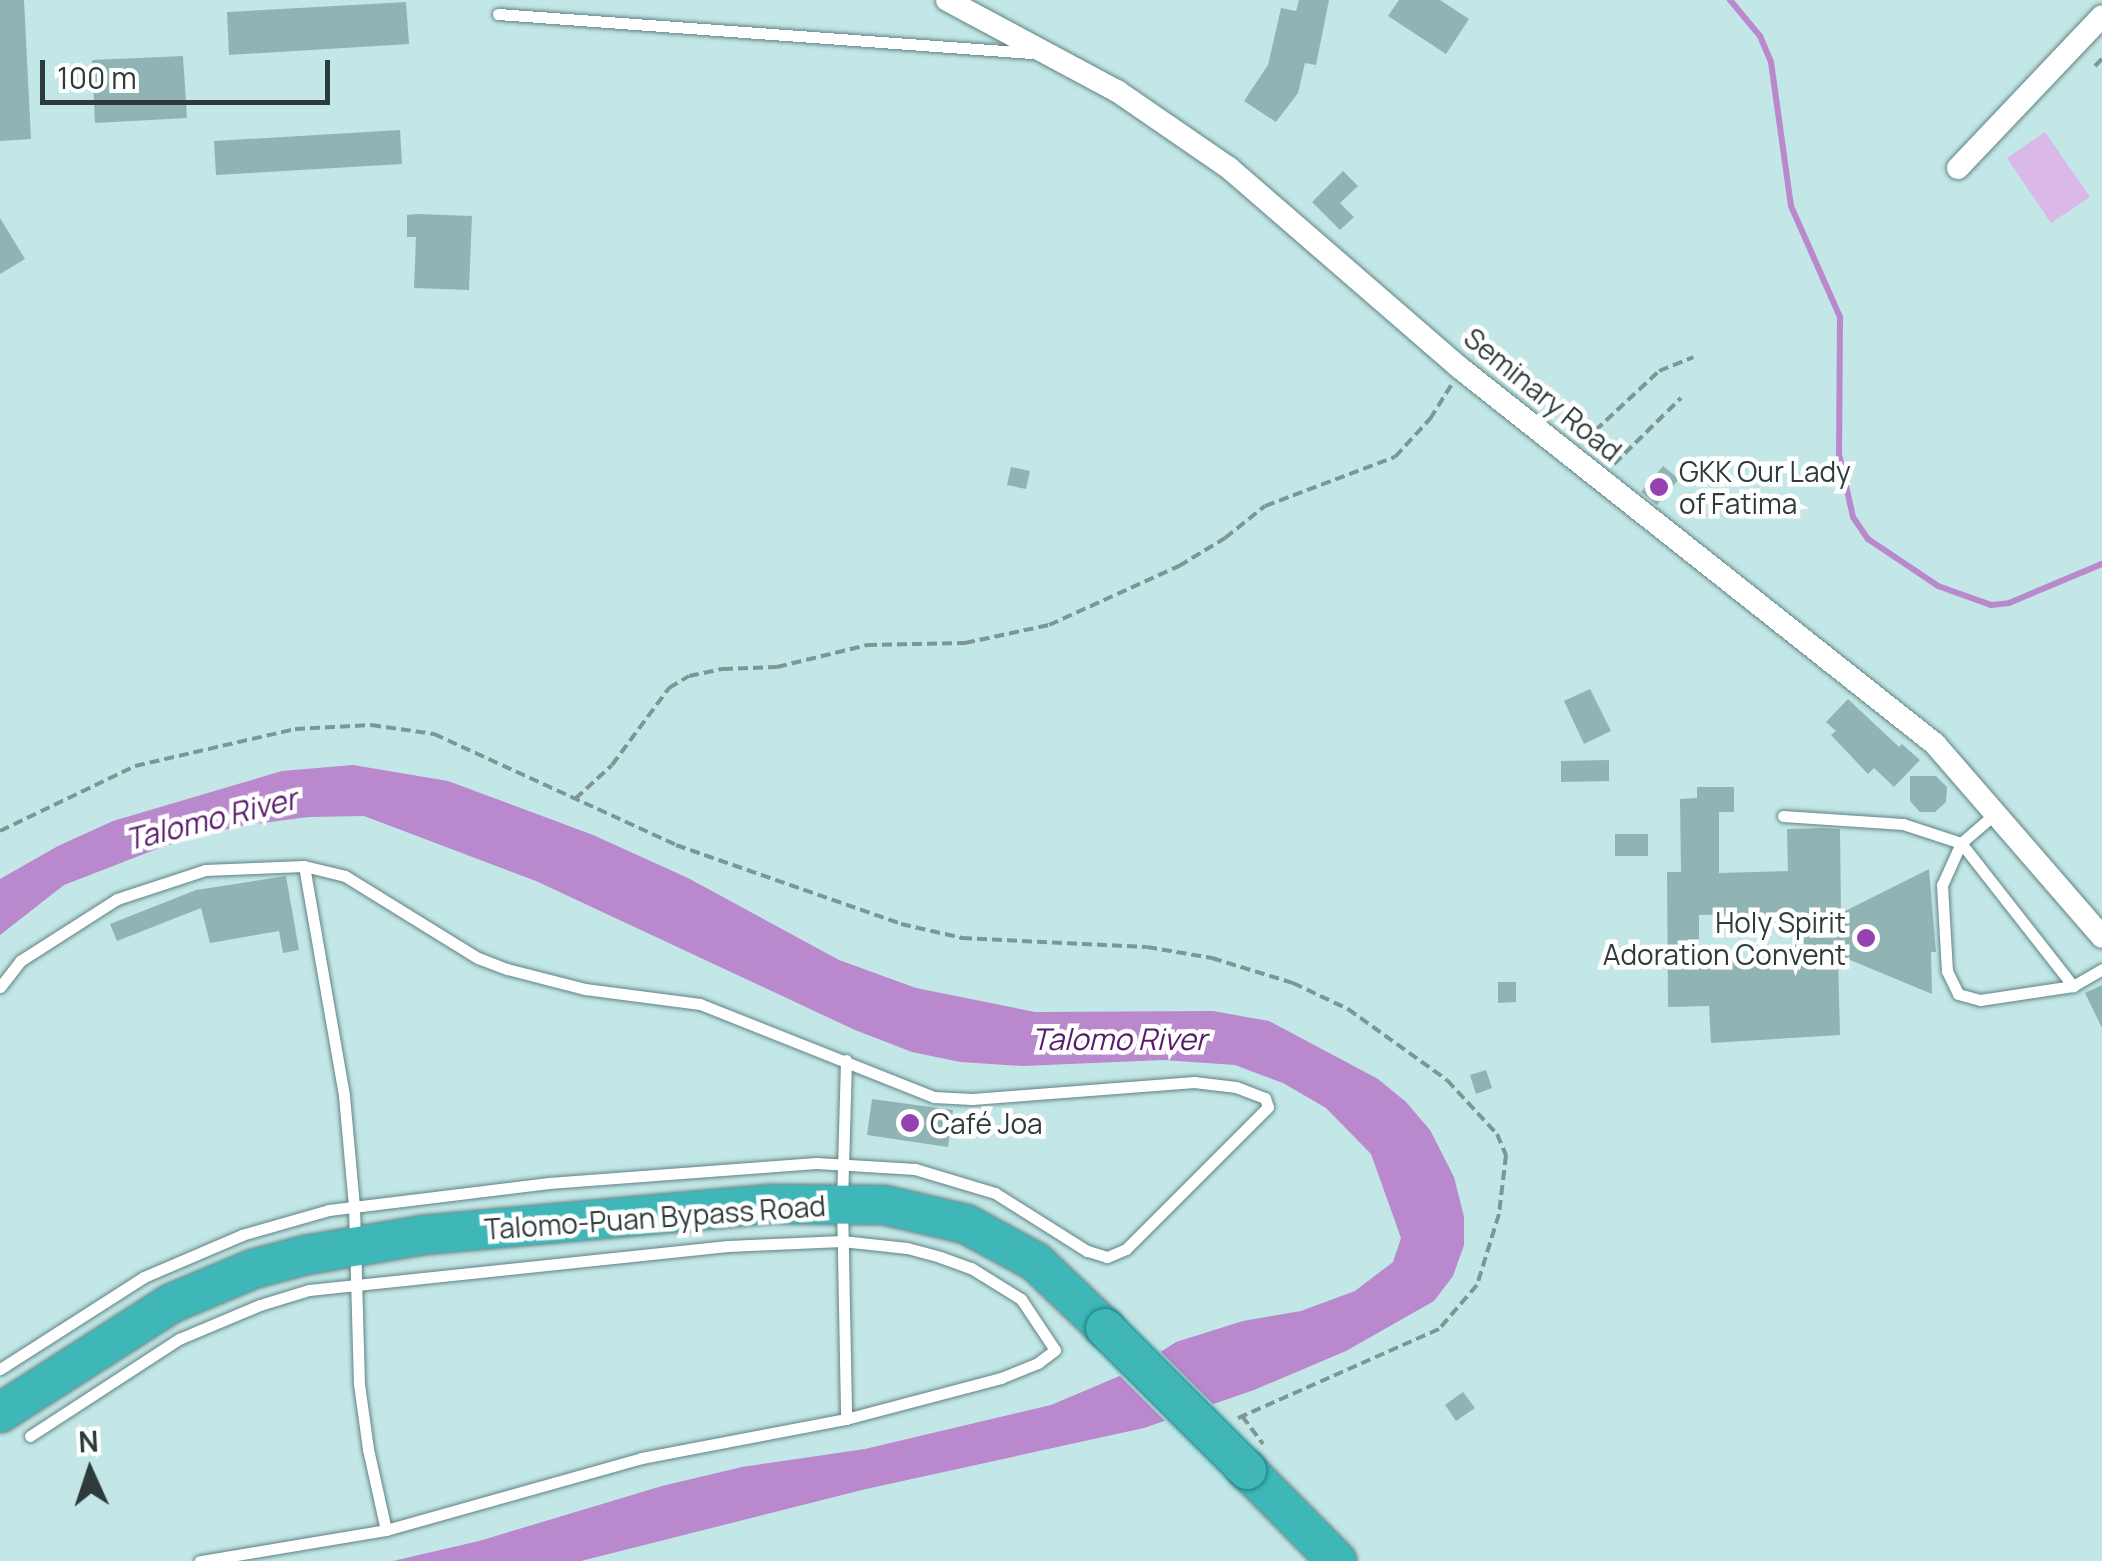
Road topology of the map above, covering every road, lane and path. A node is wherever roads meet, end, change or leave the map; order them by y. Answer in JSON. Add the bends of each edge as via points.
{"nodes":[{"id":1,"x":947,"y":0,"type":"edge"},
{"id":2,"x":498,"y":14,"type":"dead end"},
{"id":3,"x":2102,"y":16,"type":"edge"},
{"id":4,"x":1048,"y":55,"type":"junction"},
{"id":5,"x":2102,"y":59,"type":"edge"},
{"id":6,"x":2094,"y":66,"type":"dead end"},
{"id":7,"x":1958,"y":168,"type":"dead end"},
{"id":8,"x":1693,"y":357,"type":"dead end"},
{"id":9,"x":1460,"y":368,"type":"junction"},
{"id":10,"x":1681,"y":398,"type":"dead end"},
{"id":11,"x":1569,"y":454,"type":"junction"},
{"id":12,"x":1600,"y":478,"type":"junction"},
{"id":13,"x":575,"y":799,"type":"junction"},
{"id":14,"x":1997,"y":812,"type":"junction"},
{"id":15,"x":1783,"y":816,"type":"dead end"},
{"id":16,"x":0,"y":831,"type":"edge"},
{"id":17,"x":1961,"y":843,"type":"junction"},
{"id":18,"x":304,"y":866,"type":"junction"},
{"id":19,"x":2102,"y":936,"type":"edge"},
{"id":20,"x":2102,"y":969,"type":"edge"},
{"id":21,"x":0,"y":986,"type":"edge"},
{"id":22,"x":2073,"y":986,"type":"junction"},
{"id":23,"x":846,"y":1060,"type":"junction"},
{"id":24,"x":842,"y":1162,"type":"junction"},
{"id":25,"x":842,"y":1202,"type":"junction"},
{"id":26,"x":354,"y":1206,"type":"junction"},
{"id":27,"x":842,"y":1241,"type":"junction"},
{"id":28,"x":355,"y":1244,"type":"junction"},
{"id":29,"x":356,"y":1282,"type":"junction"},
{"id":30,"x":0,"y":1369,"type":"edge"},
{"id":31,"x":0,"y":1412,"type":"edge"},
{"id":32,"x":846,"y":1418,"type":"junction"},
{"id":33,"x":30,"y":1436,"type":"dead end"},
{"id":34,"x":1256,"y":1458,"type":"junction"},
{"id":35,"x":386,"y":1530,"type":"junction"},
{"id":36,"x":200,"y":1561,"type":"edge"},
{"id":37,"x":1338,"y":1561,"type":"edge"}],
"edges":[{"from":1,"to":4,"type":"street","name":"Seminary Road"},
{"from":2,"to":4,"type":"lane"},
{"from":3,"to":7,"type":"street"},
{"from":4,"to":9,"type":"street","name":"Seminary Road","via":[[1164,120],[1230,168]]},
{"from":5,"to":6,"type":"path"},
{"from":8,"to":11,"type":"path","via":[[1659,371]]},
{"from":9,"to":11,"type":"street","name":"Seminary Road"},
{"from":9,"to":13,"type":"path","via":[[1430,419],[1396,457],[1264,506],[1179,566],[1049,625],[964,643],[866,645],[778,667],[689,676],[668,688],[612,765]]},
{"from":10,"to":12,"type":"path"},
{"from":11,"to":12,"type":"street","name":"Seminary Road"},
{"from":12,"to":14,"type":"street","name":"Seminary Road","via":[[1935,744]]},
{"from":13,"to":16,"type":"path","via":[[434,734],[371,725],[296,729],[135,766]]},
{"from":13,"to":34,"type":"path","via":[[676,845],[900,924],[1005,942],[1147,947],[1277,978],[1348,1009],[1447,1080],[1488,1122],[1506,1156],[1499,1214],[1477,1285],[1455,1315],[1423,1338],[1242,1416]]},
{"from":14,"to":17,"type":"lane"},
{"from":14,"to":19,"type":"street","name":"Seminary Road"},
{"from":15,"to":17,"type":"lane","via":[[1904,824]]},
{"from":17,"to":22,"type":"lane"},
{"from":17,"to":22,"type":"lane","via":[[1942,885],[1947,971],[1958,994],[1980,1000]]},
{"from":18,"to":21,"type":"lane","via":[[205,870],[117,899],[20,961]]},
{"from":18,"to":23,"type":"lane","via":[[345,876],[478,958],[585,989],[700,1004]]},
{"from":18,"to":26,"type":"lane","via":[[341,1079]]},
{"from":20,"to":22,"type":"lane"},
{"from":23,"to":24,"type":"lane"},
{"from":23,"to":24,"type":"lane","via":[[952,1099],[1194,1082],[1236,1087],[1265,1098],[1268,1107],[1126,1249],[1108,1257],[1087,1252],[995,1194],[954,1178]]},
{"from":24,"to":25,"type":"lane"},
{"from":24,"to":26,"type":"lane","via":[[549,1183]]},
{"from":25,"to":27,"type":"lane"},
{"from":25,"to":28,"type":"highway","name":"Talomo-Puan Bypass Road"},
{"from":25,"to":34,"type":"highway","name":"Talomo-Puan Bypass Road","bridge":true,"via":[[928,1212],[1009,1245],[1060,1282]]},
{"from":26,"to":28,"type":"lane"},
{"from":26,"to":30,"type":"lane","via":[[302,1216],[185,1257],[102,1301]]},
{"from":27,"to":29,"type":"lane"},
{"from":27,"to":32,"type":"lane"},
{"from":27,"to":32,"type":"lane","via":[[906,1248],[971,1268],[1020,1299],[1055,1350],[1001,1378]]},
{"from":28,"to":29,"type":"lane"},
{"from":28,"to":31,"type":"highway","name":"Talomo-Puan Bypass Road","via":[[253,1269],[172,1303]]},
{"from":29,"to":33,"type":"lane","via":[[309,1290],[216,1322]]},
{"from":29,"to":35,"type":"lane","via":[[363,1420]]},
{"from":32,"to":35,"type":"lane","via":[[642,1458]]},
{"from":34,"to":37,"type":"highway","name":"Talomo-Puan Bypass Road"},
{"from":35,"to":36,"type":"lane"}]}
